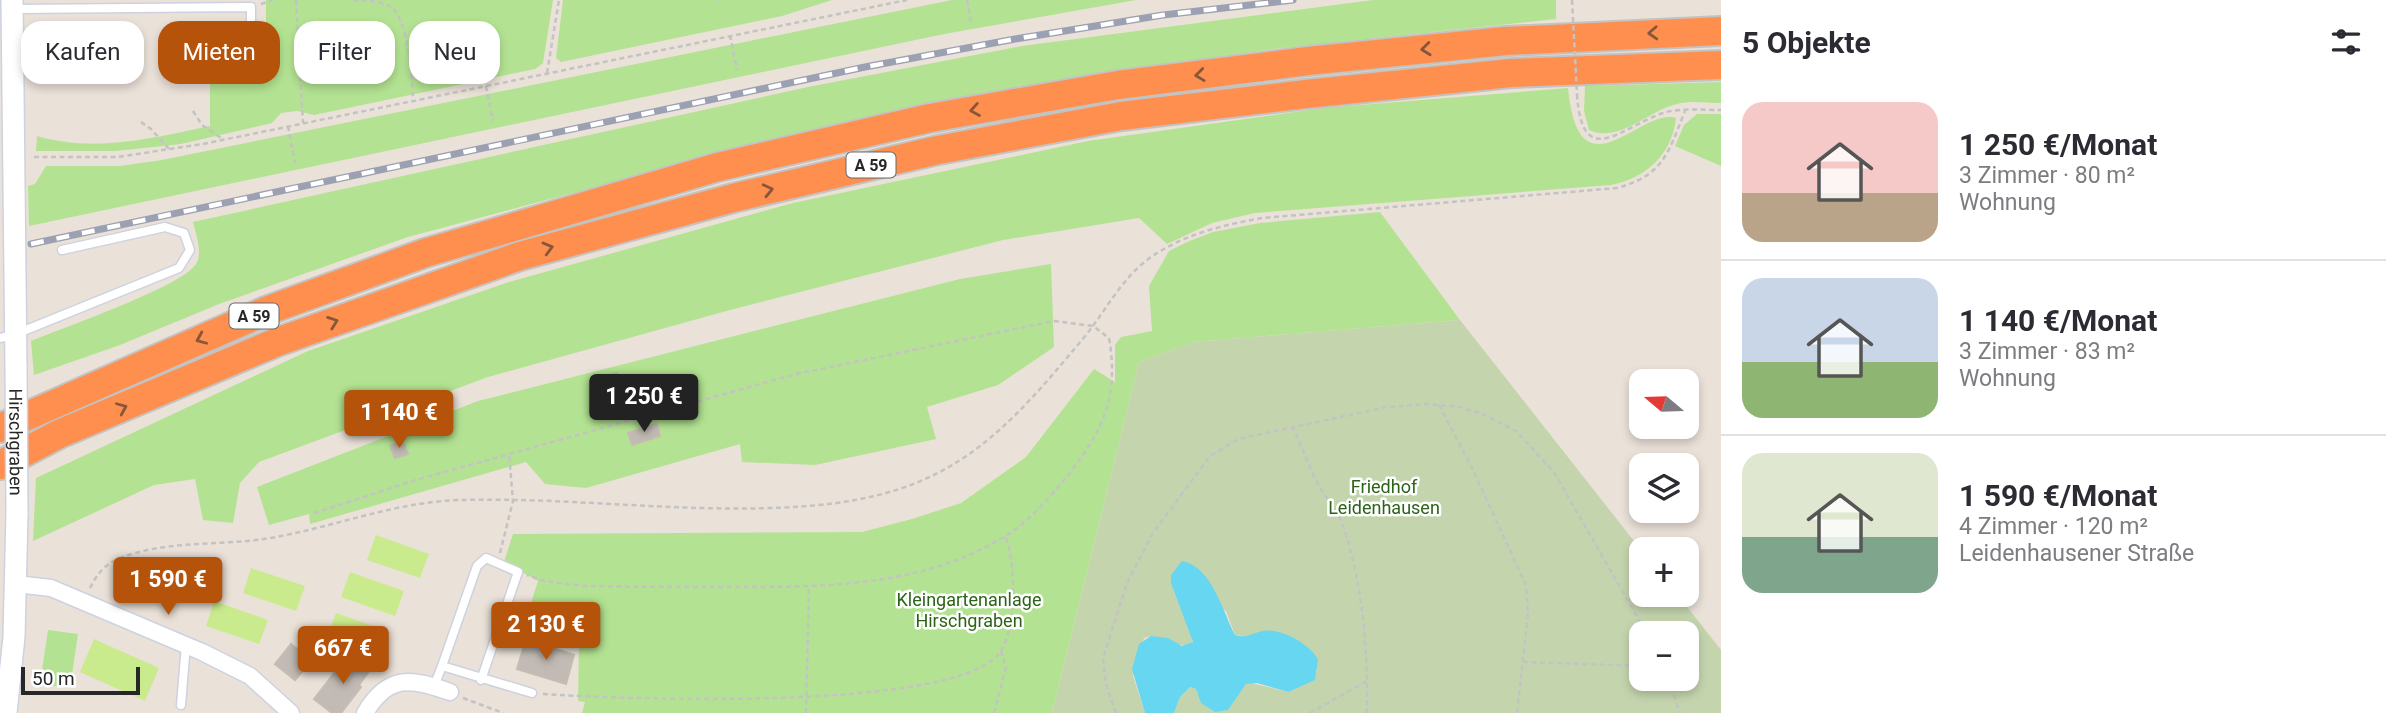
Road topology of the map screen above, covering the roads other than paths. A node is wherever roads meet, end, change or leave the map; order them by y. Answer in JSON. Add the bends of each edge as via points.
{"nodes":[{"id":1,"x":12,"y":5,"type":"edge"},
{"id":2,"x":251,"y":21,"type":"edge"},
{"id":3,"x":1721,"y":31,"type":"edge"},
{"id":4,"x":1721,"y":65,"type":"edge"},
{"id":5,"x":62,"y":250,"type":"dead end"},
{"id":6,"x":8,"y":336,"type":"edge"},
{"id":7,"x":88,"y":387,"type":"junction"},
{"id":8,"x":0,"y":414,"type":"edge"},
{"id":9,"x":0,"y":428,"type":"edge"},
{"id":10,"x":0,"y":465,"type":"edge"},
{"id":11,"x":16,"y":584,"type":"junction"},
{"id":12,"x":186,"y":644,"type":"junction"},
{"id":13,"x":442,"y":666,"type":"junction"},
{"id":14,"x":481,"y":680,"type":"junction"},
{"id":15,"x":442,"y":689,"type":"joint"},
{"id":16,"x":532,"y":693,"type":"road end"},
{"id":17,"x":181,"y":705,"type":"dead end"},
{"id":18,"x":6,"y":713,"type":"edge"},
{"id":19,"x":291,"y":713,"type":"edge"},
{"id":20,"x":365,"y":713,"type":"edge"}],
"edges":[{"from":1,"to":2,"type":"lane","via":[[251,7]]},
{"from":1,"to":6,"type":"street","name":"Hirschgraben"},
{"from":3,"to":7,"type":"highway","number":"A 59","one_way":true,"via":[[1506,41],[1308,61],[1118,85],[930,118],[718,167],[425,253],[266,311]]},
{"from":10,"to":4,"type":"highway","number":"A 59","one_way":true,"via":[[59,434],[277,342],[520,256],[733,198],[938,150],[1121,116],[1306,94],[1511,73]]},
{"from":5,"to":6,"type":"lane","via":[[164,227],[184,233],[190,250],[180,268]]},
{"from":6,"to":11,"type":"street","name":"Hirschgraben","bridge":true,"via":[[16,368]]},
{"from":7,"to":8,"type":"highway","number":"A 59"},
{"from":7,"to":9,"type":"highway","number":"A 59"},
{"from":11,"to":12,"type":"street","via":[[51,587]]},
{"from":11,"to":18,"type":"street","name":"Hirschgraben"},
{"from":12,"to":17,"type":"lane"},
{"from":12,"to":19,"type":"street","via":[[250,676]]},
{"from":13,"to":14,"type":"lane"},
{"from":13,"to":14,"type":"lane","via":[[477,566],[486,558],[517,572]]},
{"from":13,"to":15,"type":"lane"},
{"from":14,"to":16,"type":"lane"},
{"from":15,"to":20,"type":"street","via":[[403,681],[387,685]]}]}
